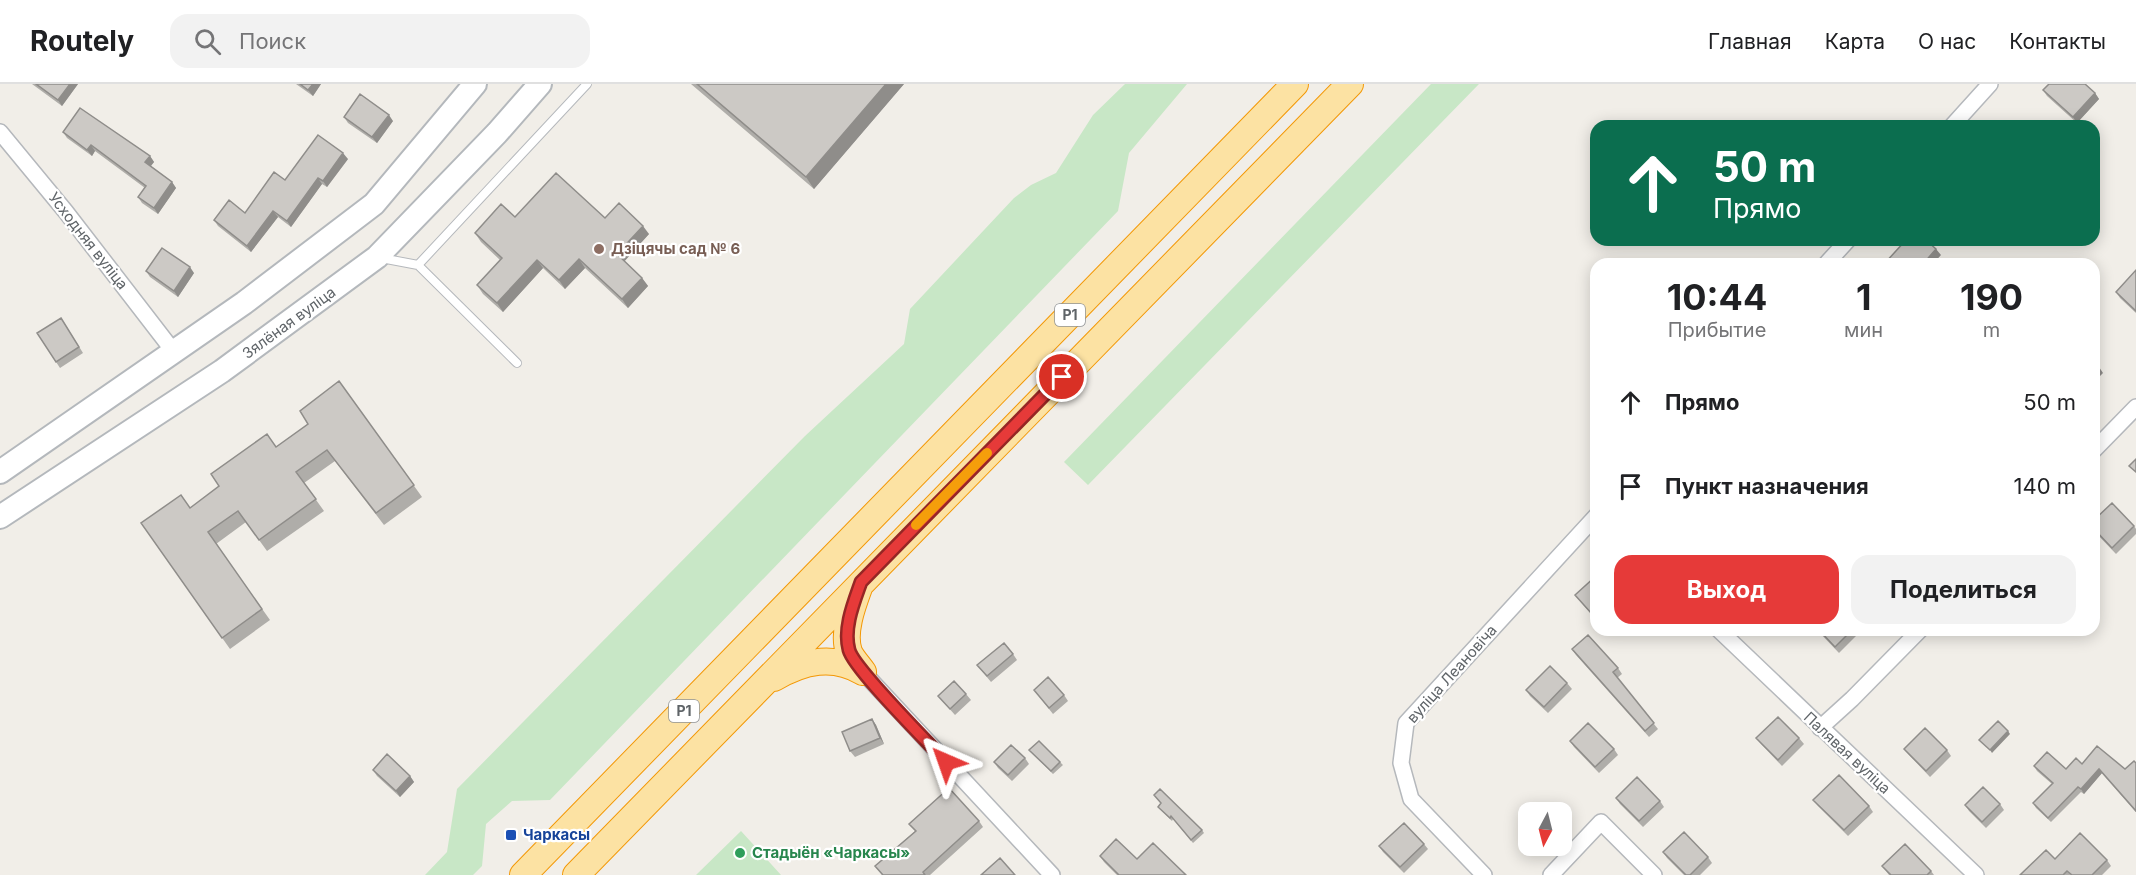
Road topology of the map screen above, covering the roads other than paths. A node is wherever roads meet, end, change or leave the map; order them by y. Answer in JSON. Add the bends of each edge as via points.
{"nodes":[{"id":1,"x":475,"y":84,"type":"edge"},
{"id":2,"x":540,"y":84,"type":"edge"},
{"id":3,"x":587,"y":84,"type":"edge"},
{"id":4,"x":1295,"y":84,"type":"edge"},
{"id":5,"x":1350,"y":84,"type":"edge"},
{"id":6,"x":1990,"y":84,"type":"edge"},
{"id":7,"x":1957,"y":120,"type":"edge"},
{"id":8,"x":0,"y":132,"type":"edge"},
{"id":9,"x":1842,"y":246,"type":"edge"},
{"id":10,"x":377,"y":257,"type":"junction"},
{"id":11,"x":1832,"y":258,"type":"edge"},
{"id":12,"x":418,"y":266,"type":"junction"},
{"id":13,"x":174,"y":352,"type":"junction"},
{"id":14,"x":517,"y":363,"type":"dead end"},
{"id":15,"x":2136,"y":407,"type":"edge"},
{"id":16,"x":2100,"y":444,"type":"edge"},
{"id":17,"x":0,"y":472,"type":"edge"},
{"id":18,"x":0,"y":517,"type":"edge"},
{"id":19,"x":1590,"y":523,"type":"edge"},
{"id":20,"x":861,"y":582,"type":"junction"},
{"id":21,"x":1725,"y":636,"type":"edge"},
{"id":22,"x":1914,"y":636,"type":"edge"},
{"id":23,"x":863,"y":672,"type":"junction"},
{"id":24,"x":754,"y":692,"type":"junction"},
{"id":25,"x":1820,"y":728,"type":"junction"},
{"id":26,"x":522,"y":875,"type":"edge"},
{"id":27,"x":576,"y":875,"type":"edge"},
{"id":28,"x":1052,"y":875,"type":"edge"},
{"id":29,"x":1484,"y":875,"type":"edge"},
{"id":30,"x":1551,"y":875,"type":"edge"},
{"id":31,"x":1654,"y":875,"type":"edge"},
{"id":32,"x":1976,"y":875,"type":"edge"}],
"edges":[{"from":1,"to":13,"type":"main road","via":[[374,204]]},
{"from":2,"to":10,"type":"main road","name":"Зялёная вуліца"},
{"from":3,"to":12,"type":"lane"},
{"from":4,"to":26,"type":"highway","number":"Р1"},
{"from":5,"to":20,"type":"highway","number":"Р1"},
{"from":6,"to":7,"type":"street"},
{"from":8,"to":13,"type":"street","name":"Усходняя вуліца"},
{"from":9,"to":11,"type":"street"},
{"from":10,"to":12,"type":"lane"},
{"from":10,"to":18,"type":"main road","name":"Зялёная вуліца","via":[[222,371]]},
{"from":12,"to":14,"type":"lane"},
{"from":13,"to":17,"type":"main road"},
{"from":15,"to":16,"type":"street"},
{"from":19,"to":29,"type":"street","name":"вуліца Леановіча","via":[[1406,723],[1401,763],[1411,799]]},
{"from":20,"to":23,"type":"highway","via":[[847,639],[849,653]]},
{"from":20,"to":24,"type":"highway","number":"Р1"},
{"from":21,"to":25,"type":"street","name":"Палявая вуліца"},
{"from":22,"to":25,"type":"street"},
{"from":23,"to":24,"type":"highway","via":[[824,660],[777,676]]},
{"from":23,"to":28,"type":"street"},
{"from":24,"to":27,"type":"highway","number":"Р1"},
{"from":25,"to":32,"type":"street","name":"Палявая вуліца"},
{"from":30,"to":31,"type":"street","via":[[1601,822]]}]}
